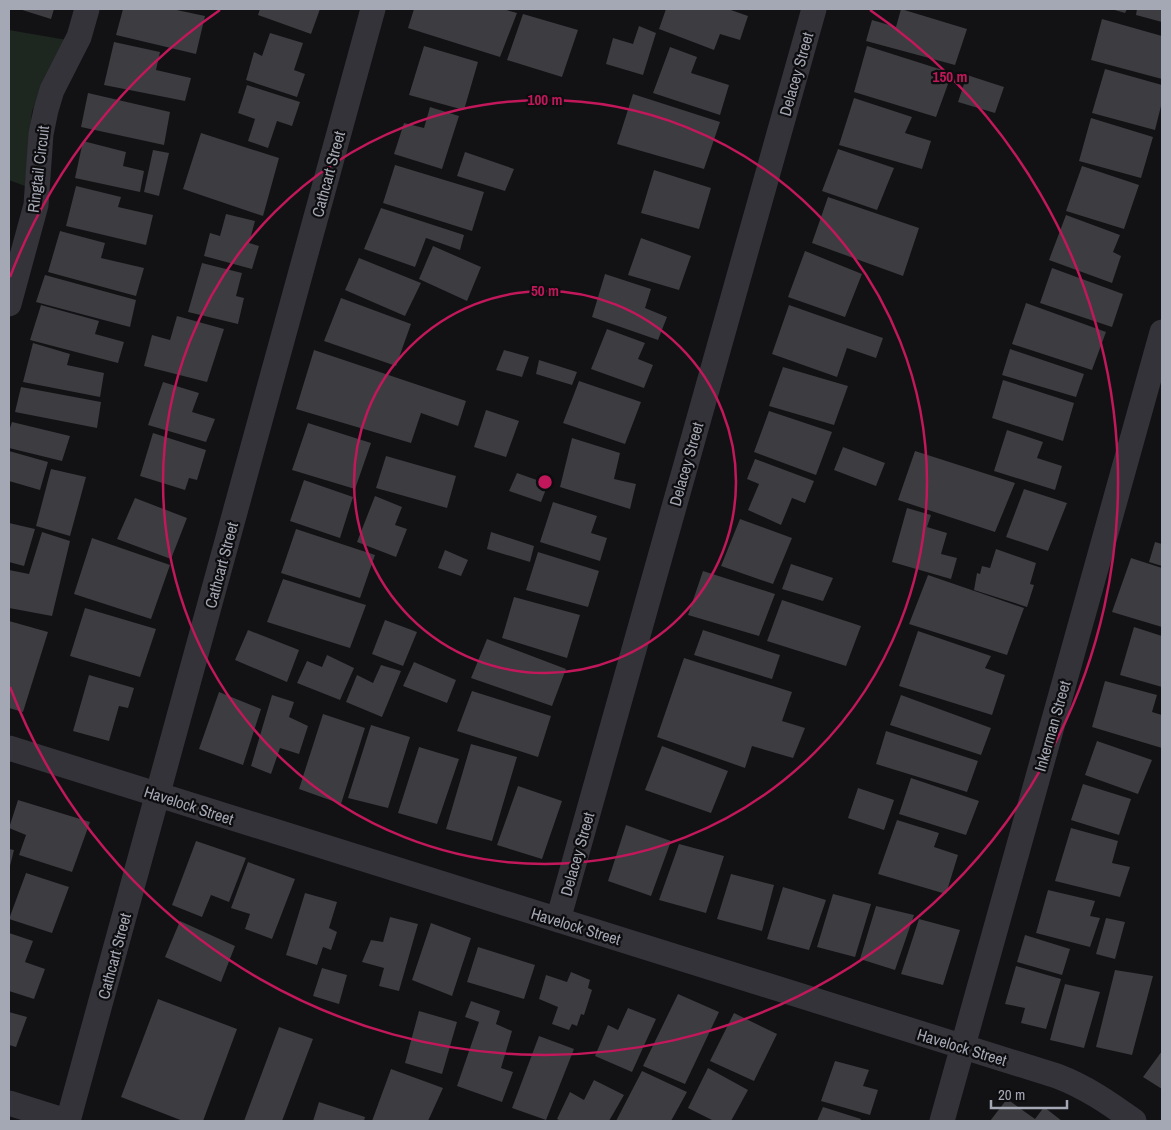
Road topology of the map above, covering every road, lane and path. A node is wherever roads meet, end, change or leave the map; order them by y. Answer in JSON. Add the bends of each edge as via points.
{"nodes":[{"id":1,"x":87,"y":9,"type":"edge"},
{"id":2,"x":373,"y":9,"type":"edge"},
{"id":3,"x":814,"y":9,"type":"edge"},
{"id":4,"x":9,"y":304,"type":"edge"},
{"id":5,"x":1162,"y":332,"type":"edge"},
{"id":6,"x":9,"y":748,"type":"edge"},
{"id":7,"x":158,"y":795,"type":"junction"},
{"id":8,"x":558,"y":920,"type":"junction"},
{"id":9,"x":963,"y":1047,"type":"junction"},
{"id":10,"x":9,"y":1103,"type":"edge"},
{"id":11,"x":67,"y":1121,"type":"edge"},
{"id":12,"x":942,"y":1121,"type":"edge"},
{"id":13,"x":1134,"y":1121,"type":"edge"}],
"edges":[{"from":1,"to":4,"type":"street","name":"Ringtail Circuit","via":[[79,37],[52,90],[46,110],[36,205]]},
{"from":2,"to":7,"type":"street","name":"Cathcart Street"},
{"from":3,"to":8,"type":"street","name":"Delacey Street"},
{"from":5,"to":9,"type":"street","name":"Inkerman Street"},
{"from":6,"to":7,"type":"street","name":"Havelock Street"},
{"from":7,"to":8,"type":"street","name":"Havelock Street"},
{"from":7,"to":11,"type":"street","name":"Cathcart Street"},
{"from":8,"to":9,"type":"street","name":"Havelock Street"},
{"from":9,"to":12,"type":"street","name":"Inkerman Street"},
{"from":9,"to":13,"type":"street","name":"Havelock Street","via":[[1079,1084]]},
{"from":10,"to":11,"type":"street"}]}
